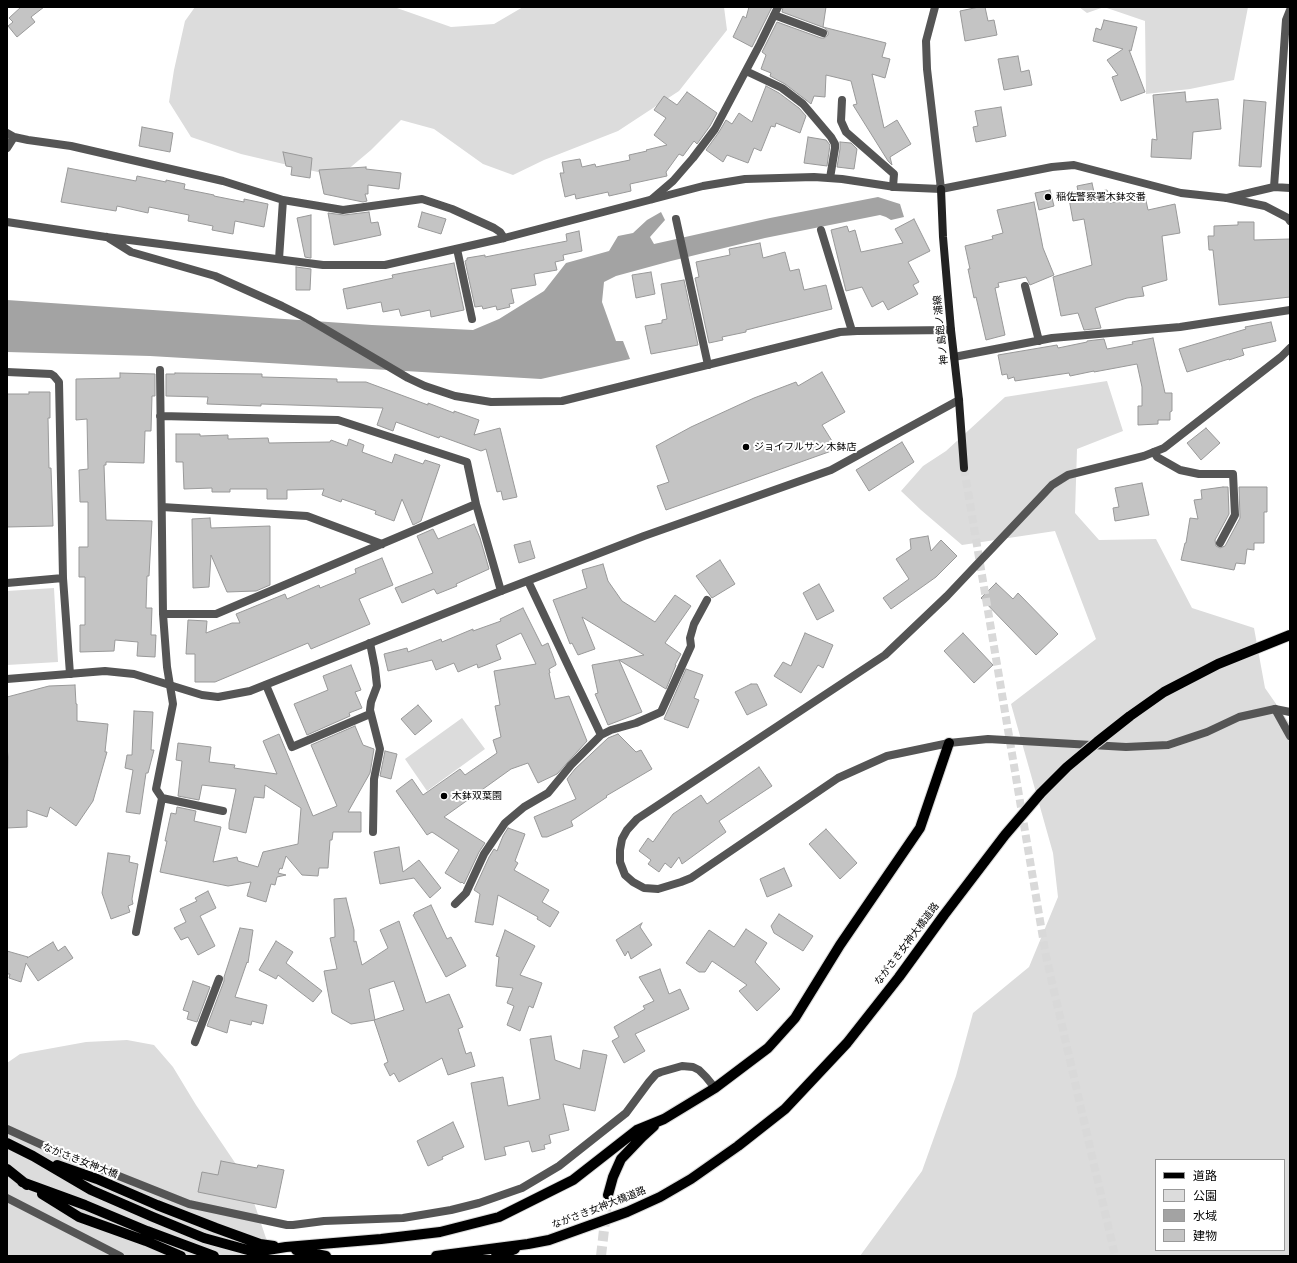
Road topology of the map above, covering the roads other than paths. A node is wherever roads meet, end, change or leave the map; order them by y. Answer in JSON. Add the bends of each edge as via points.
{"nodes":[{"id":1,"x":778,"y":7,"type":"edge"},
{"id":2,"x":935,"y":7,"type":"edge"},
{"id":3,"x":1290,"y":10,"type":"edge"},
{"id":4,"x":774,"y":15,"type":"junction"},
{"id":5,"x":823,"y":33,"type":"dead end"},
{"id":6,"x":746,"y":71,"type":"junction"},
{"id":7,"x":1286,"y":79,"type":"edge"},
{"id":8,"x":842,"y":100,"type":"dead end"},
{"id":9,"x":11,"y":135,"type":"edge"},
{"id":10,"x":7,"y":148,"type":"edge"},
{"id":11,"x":830,"y":178,"type":"junction"},
{"id":12,"x":1274,"y":186,"type":"junction"},
{"id":13,"x":893,"y":187,"type":"junction"},
{"id":14,"x":1290,"y":188,"type":"edge"},
{"id":15,"x":941,"y":189,"type":"junction"},
{"id":16,"x":1227,"y":198,"type":"junction"},
{"id":17,"x":652,"y":199,"type":"junction"},
{"id":18,"x":282,"y":200,"type":"junction"},
{"id":19,"x":676,"y":219,"type":"dead end"},
{"id":20,"x":1290,"y":221,"type":"edge"},
{"id":21,"x":7,"y":222,"type":"edge"},
{"id":22,"x":821,"y":230,"type":"dead end"},
{"id":23,"x":106,"y":237,"type":"junction"},
{"id":24,"x":504,"y":238,"type":"junction"},
{"id":25,"x":457,"y":249,"type":"junction"},
{"id":26,"x":279,"y":259,"type":"junction"},
{"id":27,"x":1025,"y":286,"type":"dead end"},
{"id":28,"x":1290,"y":310,"type":"edge"},
{"id":29,"x":472,"y":319,"type":"dead end"},
{"id":30,"x":951,"y":330,"type":"junction"},
{"id":31,"x":852,"y":331,"type":"junction"},
{"id":32,"x":1039,"y":341,"type":"junction"},
{"id":33,"x":1290,"y":348,"type":"edge"},
{"id":34,"x":954,"y":357,"type":"junction"},
{"id":35,"x":708,"y":365,"type":"junction"},
{"id":36,"x":160,"y":370,"type":"dead end"},
{"id":37,"x":7,"y":372,"type":"edge"},
{"id":38,"x":959,"y":400,"type":"junction"},
{"id":39,"x":160,"y":416,"type":"junction"},
{"id":40,"x":1154,"y":452,"type":"junction"},
{"id":41,"x":964,"y":468,"type":"tunnel mouth"},
{"id":42,"x":476,"y":504,"type":"junction"},
{"id":43,"x":162,"y":507,"type":"junction"},
{"id":44,"x":1220,"y":543,"type":"dead end"},
{"id":45,"x":382,"y":544,"type":"junction"},
{"id":46,"x":63,"y":578,"type":"junction"},
{"id":47,"x":528,"y":580,"type":"junction"},
{"id":48,"x":7,"y":582,"type":"edge"},
{"id":49,"x":501,"y":591,"type":"junction"},
{"id":50,"x":707,"y":600,"type":"dead end"},
{"id":51,"x":163,"y":614,"type":"junction"},
{"id":52,"x":1290,"y":635,"type":"edge"},
{"id":53,"x":370,"y":643,"type":"junction"},
{"id":54,"x":70,"y":674,"type":"junction"},
{"id":55,"x":7,"y":678,"type":"edge"},
{"id":56,"x":171,"y":685,"type":"junction"},
{"id":57,"x":266,"y":685,"type":"junction"},
{"id":58,"x":1275,"y":709,"type":"junction"},
{"id":59,"x":1290,"y":712,"type":"edge"},
{"id":60,"x":370,"y":714,"type":"junction"},
{"id":61,"x":601,"y":735,"type":"junction"},
{"id":62,"x":1290,"y":736,"type":"edge"},
{"id":63,"x":949,"y":743,"type":"junction"},
{"id":64,"x":162,"y":798,"type":"junction"},
{"id":65,"x":223,"y":810,"type":"dead end"},
{"id":66,"x":373,"y":832,"type":"dead end"},
{"id":67,"x":456,"y":904,"type":"dead end"},
{"id":68,"x":136,"y":932,"type":"dead end"},
{"id":69,"x":219,"y":979,"type":"dead end"},
{"id":70,"x":195,"y":1042,"type":"dead end"},
{"id":71,"x":714,"y":1088,"type":"junction"},
{"id":72,"x":664,"y":1119,"type":"junction"},
{"id":73,"x":7,"y":1129,"type":"edge"},
{"id":74,"x":7,"y":1143,"type":"edge"},
{"id":75,"x":7,"y":1169,"type":"edge"},
{"id":76,"x":22,"y":1182,"type":"junction"},
{"id":77,"x":608,"y":1196,"type":"tunnel mouth"},
{"id":78,"x":7,"y":1198,"type":"edge"},
{"id":79,"x":528,"y":1244,"type":"junction"},
{"id":80,"x":286,"y":1247,"type":"junction"},
{"id":81,"x":120,"y":1256,"type":"edge"},
{"id":82,"x":181,"y":1256,"type":"edge"},
{"id":83,"x":214,"y":1256,"type":"edge"},
{"id":84,"x":326,"y":1256,"type":"edge"},
{"id":85,"x":436,"y":1256,"type":"edge"},
{"id":86,"x":496,"y":1256,"type":"edge"}],
"edges":[{"from":1,"to":4,"type":"street"},
{"from":2,"to":15,"type":"street","via":[[926,42]]},
{"from":3,"to":7,"type":"street","via":[[1286,20]]},
{"from":4,"to":5,"type":"street"},
{"from":4,"to":6,"type":"street"},
{"from":6,"to":11,"type":"street","via":[[782,88],[803,104],[831,137],[835,148]]},
{"from":6,"to":17,"type":"street","via":[[715,129],[678,175]]},
{"from":7,"to":12,"type":"street"},
{"from":8,"to":13,"type":"street","via":[[841,121],[846,132],[894,174]]},
{"from":9,"to":10,"type":"street"},
{"from":9,"to":18,"type":"street","via":[[224,181]]},
{"from":11,"to":13,"type":"street"},
{"from":11,"to":17,"type":"street","via":[[745,178]]},
{"from":12,"to":14,"type":"street"},
{"from":12,"to":16,"type":"street"},
{"from":13,"to":15,"type":"street"},
{"from":15,"to":16,"type":"street","via":[[1074,165],[1181,192]]},
{"from":15,"to":30,"type":"main road","name":"神ノ島飽ノ浦線"},
{"from":16,"to":20,"type":"street","via":[[1265,206]]},
{"from":17,"to":24,"type":"street"},
{"from":18,"to":24,"type":"street","via":[[343,210],[422,199],[494,228]]},
{"from":18,"to":26,"type":"street"},
{"from":19,"to":35,"type":"street"},
{"from":21,"to":23,"type":"street"},
{"from":22,"to":31,"type":"street"},
{"from":23,"to":26,"type":"street"},
{"from":23,"to":35,"type":"street","via":[[131,252],[215,276],[250,291],[308,319],[408,378],[455,396],[491,402],[562,401]]},
{"from":24,"to":25,"type":"street"},
{"from":25,"to":26,"type":"street","via":[[385,265],[323,265]]},
{"from":25,"to":29,"type":"street"},
{"from":27,"to":32,"type":"street"},
{"from":28,"to":32,"type":"street","via":[[1180,327]]},
{"from":30,"to":31,"type":"street"},
{"from":30,"to":34,"type":"main road","name":"神ノ島飽ノ浦線"},
{"from":31,"to":35,"type":"street"},
{"from":32,"to":34,"type":"street"},
{"from":33,"to":40,"type":"street","via":[[1164,448]]},
{"from":34,"to":38,"type":"main road","name":"神ノ島飽ノ浦線"},
{"from":36,"to":39,"type":"street"},
{"from":37,"to":46,"type":"street","via":[[51,374],[59,382]]},
{"from":38,"to":41,"type":"main road","name":"神ノ島飽ノ浦線"},
{"from":38,"to":47,"type":"street","via":[[831,470]]},
{"from":39,"to":42,"type":"street","via":[[338,420],[467,462]]},
{"from":39,"to":43,"type":"street"},
{"from":40,"to":44,"type":"street","via":[[1180,470],[1199,474],[1233,474],[1235,515]]},
{"from":40,"to":63,"type":"street","via":[[1068,475],[1052,485],[947,596],[885,655],[637,819],[622,839],[622,869],[633,882],[644,888],[658,889],[681,882],[691,878],[838,778],[887,756]]},
{"from":42,"to":45,"type":"street"},
{"from":42,"to":49,"type":"street"},
{"from":43,"to":45,"type":"street","via":[[307,516]]},
{"from":43,"to":51,"type":"street"},
{"from":45,"to":51,"type":"street","via":[[216,614]]},
{"from":46,"to":48,"type":"street"},
{"from":46,"to":54,"type":"street"},
{"from":47,"to":49,"type":"street"},
{"from":47,"to":61,"type":"street"},
{"from":49,"to":53,"type":"street"},
{"from":50,"to":61,"type":"street","via":[[694,624],[690,638],[691,646],[661,712]]},
{"from":51,"to":56,"type":"street"},
{"from":52,"to":79,"type":"main road","name":"ながさき女神大橋道路","bridge":true,"via":[[1218,664],[1164,692],[1067,767],[1005,835],[847,1043],[785,1108],[738,1146],[660,1197],[627,1212],[549,1240]]},
{"from":53,"to":57,"type":"street"},
{"from":53,"to":60,"type":"street","via":[[377,686]]},
{"from":54,"to":55,"type":"street"},
{"from":54,"to":56,"type":"street","via":[[105,671],[134,674]]},
{"from":56,"to":57,"type":"street","via":[[202,695],[218,697]]},
{"from":56,"to":64,"type":"street","via":[[173,704],[156,788]]},
{"from":57,"to":60,"type":"street","via":[[292,746]]},
{"from":58,"to":59,"type":"street"},
{"from":58,"to":62,"type":"street"},
{"from":58,"to":63,"type":"street","via":[[1239,717],[1207,732],[1168,745],[1126,747],[988,739]]},
{"from":60,"to":66,"type":"street","via":[[380,749],[374,779]]},
{"from":61,"to":67,"type":"street","via":[[548,793],[524,807],[497,832],[466,893]]},
{"from":63,"to":71,"type":"main road","via":[[920,828],[840,945],[795,1018],[768,1048]]},
{"from":64,"to":65,"type":"street"},
{"from":64,"to":68,"type":"street"},
{"from":69,"to":70,"type":"street"},
{"from":71,"to":72,"type":"main road"},
{"from":71,"to":73,"type":"street","via":[[706,1077],[693,1067],[682,1066],[656,1074],[626,1113],[559,1166],[522,1188],[479,1203],[404,1218],[324,1221],[293,1225],[189,1204]]},
{"from":72,"to":77,"type":"main road","via":[[642,1136],[621,1159]]},
{"from":72,"to":80,"type":"main road","via":[[637,1130],[572,1180],[499,1217],[440,1232],[381,1240]]},
{"from":74,"to":80,"type":"main road","name":"ながさき女神大橋","via":[[33,1156],[97,1179],[216,1228],[260,1244]]},
{"from":75,"to":76,"type":"main road"},
{"from":76,"to":82,"type":"main road","via":[[79,1217]]},
{"from":76,"to":83,"type":"main road"},
{"from":78,"to":81,"type":"street"},
{"from":79,"to":85,"type":"main road"},
{"from":79,"to":86,"type":"main road"},
{"from":80,"to":84,"type":"main road","name":"ながさき女神大橋"}]}
